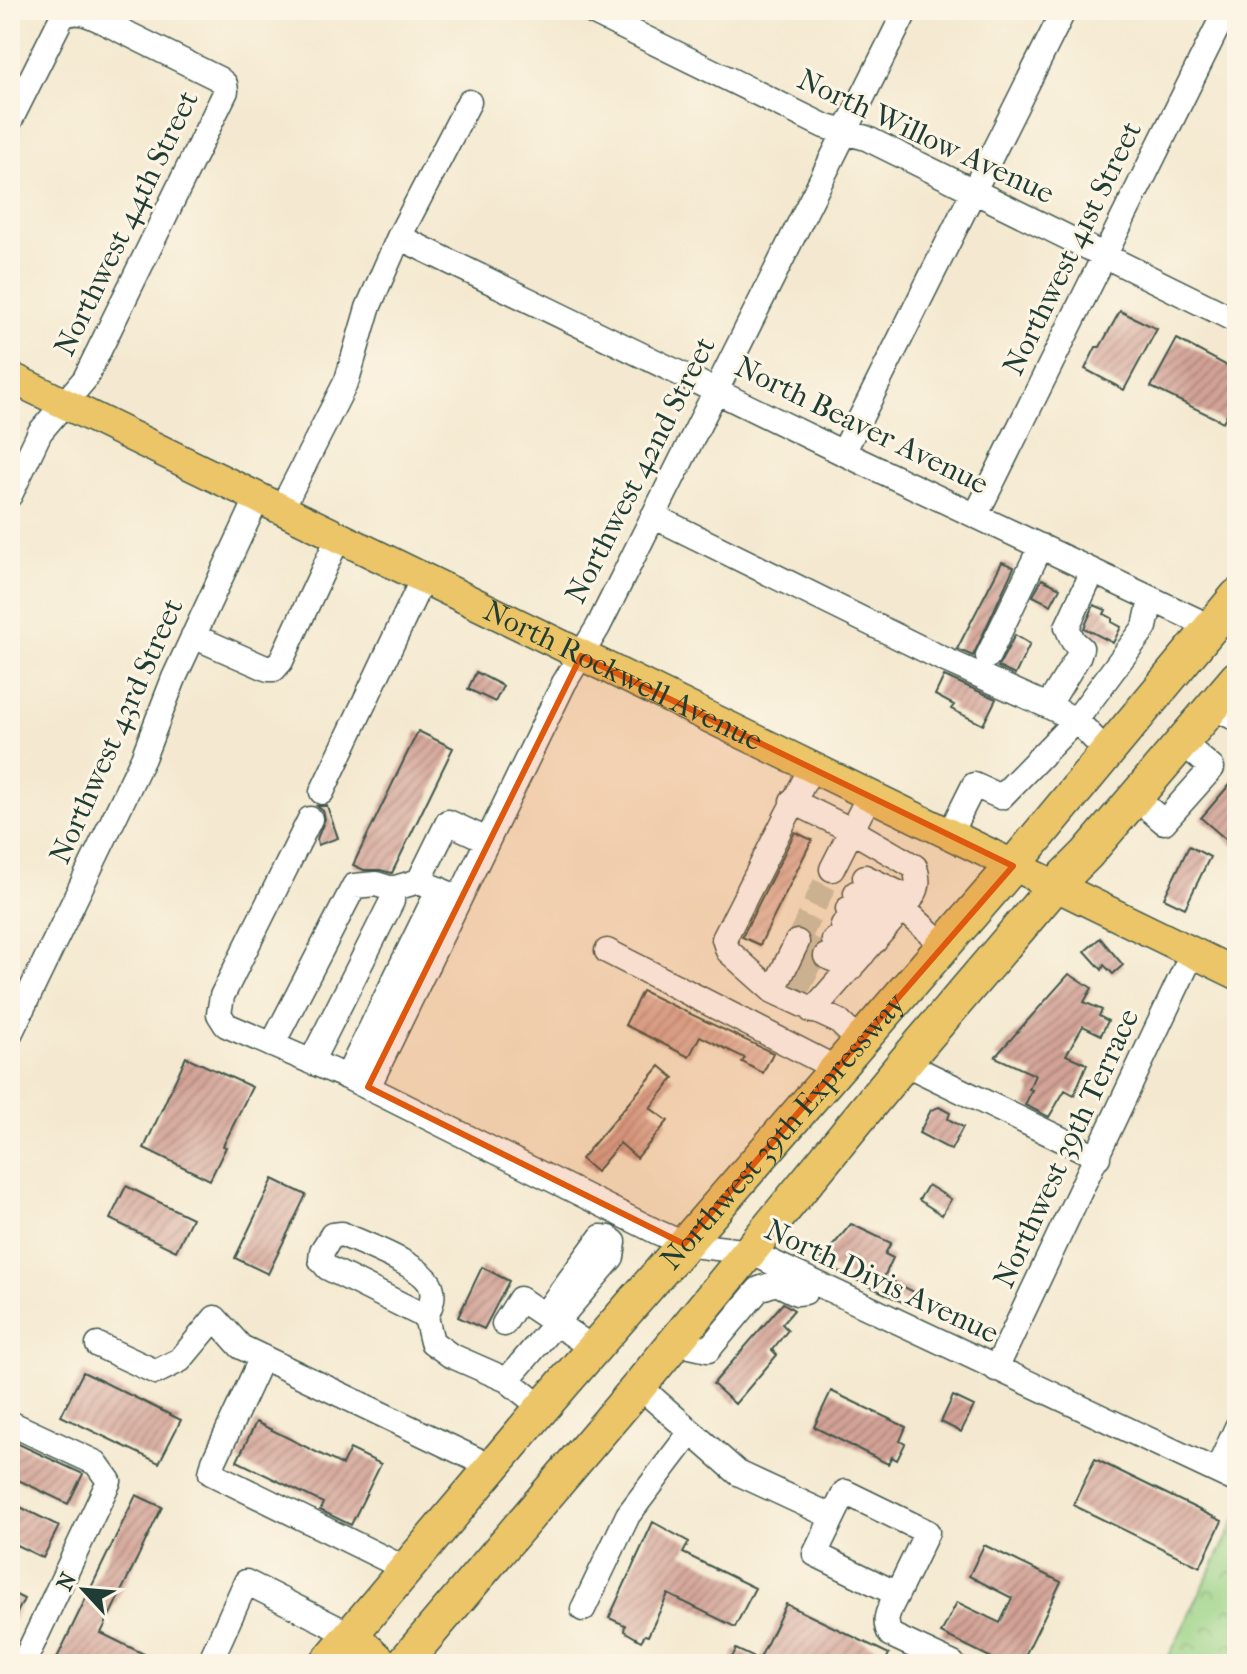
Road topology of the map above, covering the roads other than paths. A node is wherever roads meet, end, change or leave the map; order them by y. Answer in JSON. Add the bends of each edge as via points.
{"nodes":[{"id":1,"x":588,"y":10,"type":"edge"},
{"id":2,"x":906,"y":10,"type":"edge"},
{"id":3,"x":1064,"y":10,"type":"edge"},
{"id":4,"x":1226,"y":10,"type":"edge"},
{"id":5,"x":116,"y":18,"type":"edge"},
{"id":6,"x":635,"y":20,"type":"edge"},
{"id":7,"x":469,"y":102,"type":"dead end"},
{"id":8,"x":10,"y":121,"type":"edge"},
{"id":9,"x":845,"y":132,"type":"junction"},
{"id":10,"x":974,"y":193,"type":"junction"},
{"id":11,"x":399,"y":237,"type":"junction"},
{"id":12,"x":1105,"y":255,"type":"junction"},
{"id":13,"x":1237,"y":321,"type":"edge"},
{"id":14,"x":10,"y":377,"type":"edge"},
{"id":15,"x":716,"y":390,"type":"junction"},
{"id":16,"x":65,"y":404,"type":"junction"},
{"id":17,"x":843,"y":453,"type":"junction"},
{"id":18,"x":10,"y":495,"type":"edge"},
{"id":19,"x":270,"y":503,"type":"junction"},
{"id":20,"x":976,"y":515,"type":"junction"},
{"id":21,"x":653,"y":516,"type":"junction"},
{"id":22,"x":339,"y":536,"type":"junction"},
{"id":23,"x":1041,"y":546,"type":"junction"},
{"id":24,"x":1093,"y":571,"type":"junction"},
{"id":25,"x":423,"y":578,"type":"junction"},
{"id":26,"x":1237,"y":596,"type":"edge"},
{"id":27,"x":1151,"y":599,"type":"junction"},
{"id":28,"x":1211,"y":627,"type":"junction"},
{"id":29,"x":193,"y":636,"type":"junction"},
{"id":30,"x":581,"y":656,"type":"junction"},
{"id":31,"x":988,"y":656,"type":"dead end"},
{"id":32,"x":1230,"y":696,"type":"edge"},
{"id":33,"x":1048,"y":706,"type":"junction"},
{"id":34,"x":1076,"y":720,"type":"junction"},
{"id":35,"x":1108,"y":753,"type":"junction"},
{"id":36,"x":811,"y":768,"type":"junction"},
{"id":37,"x":322,"y":792,"type":"dead end"},
{"id":38,"x":869,"y":796,"type":"junction"},
{"id":39,"x":792,"y":801,"type":"junction"},
{"id":40,"x":310,"y":819,"type":"dead end"},
{"id":41,"x":851,"y":830,"type":"junction"},
{"id":42,"x":949,"y":835,"type":"junction"},
{"id":43,"x":487,"y":840,"type":"junction"},
{"id":44,"x":836,"y":866,"type":"tunnel mouth"},
{"id":45,"x":1013,"y":866,"type":"junction"},
{"id":46,"x":1054,"y":887,"type":"junction"},
{"id":47,"x":423,"y":889,"type":"junction"},
{"id":48,"x":944,"y":946,"type":"junction"},
{"id":49,"x":838,"y":948,"type":"junction"},
{"id":50,"x":607,"y":951,"type":"dead end"},
{"id":51,"x":1192,"y":954,"type":"junction"},
{"id":52,"x":1237,"y":974,"type":"edge"},
{"id":53,"x":10,"y":1034,"type":"edge"},
{"id":54,"x":860,"y":1042,"type":"junction"},
{"id":55,"x":272,"y":1045,"type":"junction"},
{"id":56,"x":311,"y":1062,"type":"junction"},
{"id":57,"x":904,"y":1063,"type":"junction"},
{"id":58,"x":837,"y":1069,"type":"junction"},
{"id":59,"x":358,"y":1082,"type":"junction"},
{"id":60,"x":1098,"y":1157,"type":"junction"},
{"id":61,"x":684,"y":1244,"type":"junction"},
{"id":62,"x":750,"y":1252,"type":"junction"},
{"id":63,"x":812,"y":1281,"type":"junction"},
{"id":64,"x":426,"y":1317,"type":"dead end"},
{"id":65,"x":549,"y":1319,"type":"junction"},
{"id":66,"x":504,"y":1324,"type":"dead end"},
{"id":67,"x":681,"y":1336,"type":"junction"},
{"id":68,"x":98,"y":1345,"type":"dead end"},
{"id":69,"x":594,"y":1349,"type":"junction"},
{"id":70,"x":262,"y":1357,"type":"junction"},
{"id":71,"x":996,"y":1369,"type":"junction"},
{"id":72,"x":507,"y":1380,"type":"junction"},
{"id":73,"x":639,"y":1386,"type":"junction"},
{"id":74,"x":542,"y":1408,"type":"junction"},
{"id":75,"x":10,"y":1423,"type":"edge"},
{"id":76,"x":1237,"y":1427,"type":"edge"},
{"id":77,"x":691,"y":1432,"type":"junction"},
{"id":78,"x":492,"y":1467,"type":"junction"},
{"id":79,"x":1227,"y":1476,"type":"edge"},
{"id":80,"x":833,"y":1517,"type":"junction"},
{"id":81,"x":406,"y":1569,"type":"junction"},
{"id":82,"x":897,"y":1594,"type":"junction"},
{"id":83,"x":583,"y":1609,"type":"dead end"},
{"id":84,"x":351,"y":1635,"type":"junction"},
{"id":85,"x":23,"y":1664,"type":"edge"},
{"id":86,"x":209,"y":1664,"type":"edge"},
{"id":87,"x":326,"y":1664,"type":"edge"},
{"id":88,"x":382,"y":1664,"type":"edge"},
{"id":89,"x":403,"y":1664,"type":"edge"},
{"id":90,"x":953,"y":1664,"type":"edge"}],
"edges":[{"from":1,"to":6,"type":"street","name":"North Willow Avenue"},
{"from":2,"to":9,"type":"street","name":"Northwest 42nd Street"},
{"from":3,"to":10,"type":"street"},
{"from":4,"to":12,"type":"street","name":"Northwest 41st Street"},
{"from":5,"to":8,"type":"street","via":[[78,11],[62,17]]},
{"from":5,"to":16,"type":"street","name":"Northwest 44th Street","via":[[210,74],[225,84],[226,91],[85,379]]},
{"from":6,"to":9,"type":"street","name":"North Willow Avenue","via":[[824,126]]},
{"from":7,"to":11,"type":"street","name":"Northwest 43rd Street"},
{"from":9,"to":10,"type":"street","name":"North Willow Avenue"},
{"from":9,"to":15,"type":"street","name":"Northwest 42nd Street"},
{"from":10,"to":12,"type":"street","name":"North Willow Avenue"},
{"from":10,"to":17,"type":"street"},
{"from":11,"to":15,"type":"street","name":"North Beaver Avenue"},
{"from":11,"to":19,"type":"street","name":"Northwest 43rd Street","via":[[368,308],[347,380]]},
{"from":12,"to":13,"type":"street","name":"North Willow Avenue"},
{"from":12,"to":20,"type":"street","name":"Northwest 41st Street"},
{"from":14,"to":16,"type":"main road","name":"North Rockwell Avenue"},
{"from":15,"to":17,"type":"street","name":"North Beaver Avenue"},
{"from":15,"to":21,"type":"street","name":"Northwest 42nd Street"},
{"from":16,"to":18,"type":"street","name":"Northwest 44th Street","via":[[40,432]]},
{"from":16,"to":19,"type":"main road","name":"North Rockwell Avenue"},
{"from":17,"to":20,"type":"street","name":"North Beaver Avenue"},
{"from":19,"to":22,"type":"main road","name":"North Rockwell Avenue"},
{"from":19,"to":29,"type":"street","name":"Northwest 43rd Street"},
{"from":20,"to":23,"type":"street","name":"North Beaver Avenue"},
{"from":21,"to":30,"type":"street","name":"Northwest 42nd Street"},
{"from":21,"to":33,"type":"street"},
{"from":22,"to":25,"type":"main road","name":"North Rockwell Avenue"},
{"from":22,"to":29,"type":"street","via":[[274,669]]},
{"from":23,"to":24,"type":"street","name":"North Beaver Avenue"},
{"from":23,"to":31,"type":"street"},
{"from":24,"to":27,"type":"street","name":"North Beaver Avenue"},
{"from":24,"to":33,"type":"street","via":[[1067,627],[1081,648]]},
{"from":25,"to":30,"type":"main road","name":"North Rockwell Avenue"},
{"from":25,"to":37,"type":"street"},
{"from":26,"to":28,"type":"highway","name":"Northwest 39th Expressway"},
{"from":27,"to":28,"type":"street","name":"North Beaver Avenue"},
{"from":27,"to":34,"type":"street","via":[[1145,627]]},
{"from":28,"to":35,"type":"highway","name":"Northwest 39th Expressway"},
{"from":29,"to":53,"type":"street","name":"Northwest 43rd Street","via":[[143,758]]},
{"from":30,"to":36,"type":"main road","name":"North Rockwell Avenue"},
{"from":30,"to":43,"type":"street","name":"Northwest 42nd Street"},
{"from":32,"to":46,"type":"highway","name":"Northwest 39th Expressway","via":[[1182,742]]},
{"from":33,"to":34,"type":"street"},
{"from":34,"to":35,"type":"street"},
{"from":34,"to":42,"type":"street","via":[[1001,797],[974,785]]},
{"from":35,"to":45,"type":"highway","name":"Northwest 39th Expressway"},
{"from":36,"to":38,"type":"main road","name":"North Rockwell Avenue"},
{"from":36,"to":39,"type":"street"},
{"from":38,"to":41,"type":"street"},
{"from":38,"to":42,"type":"main road","name":"North Rockwell Avenue"},
{"from":39,"to":41,"type":"street"},
{"from":39,"to":49,"type":"street","via":[[724,939],[728,951]]},
{"from":40,"to":55,"type":"street","name":"North Divis Avenue","via":[[222,996],[219,1014],[226,1025]]},
{"from":41,"to":44,"type":"street"},
{"from":41,"to":49,"type":"street","via":[[915,867],[919,882]]},
{"from":42,"to":45,"type":"main road","name":"North Rockwell Avenue"},
{"from":43,"to":47,"type":"street","name":"Northwest 42nd Street"},
{"from":43,"to":47,"type":"street","via":[[448,822]]},
{"from":45,"to":46,"type":"main road","name":"North Rockwell Avenue"},
{"from":45,"to":48,"type":"highway","name":"Northwest 39th Expressway"},
{"from":46,"to":51,"type":"main road","name":"North Rockwell Avenue"},
{"from":46,"to":57,"type":"highway","name":"Northwest 39th Expressway"},
{"from":47,"to":55,"type":"street","via":[[354,886]]},
{"from":47,"to":56,"type":"street","via":[[392,901]]},
{"from":47,"to":59,"type":"street","name":"Northwest 42nd Street","via":[[408,980]]},
{"from":48,"to":49,"type":"street"},
{"from":48,"to":54,"type":"highway","name":"Northwest 39th Expressway"},
{"from":49,"to":54,"type":"street","via":[[838,1021]]},
{"from":50,"to":58,"type":"street"},
{"from":51,"to":52,"type":"main road","name":"North Rockwell Avenue"},
{"from":51,"to":60,"type":"street","name":"Northwest 39th Terrace"},
{"from":54,"to":58,"type":"highway","name":"Northwest 39th Expressway"},
{"from":55,"to":56,"type":"street","name":"North Divis Avenue"},
{"from":56,"to":59,"type":"street","name":"North Divis Avenue"},
{"from":57,"to":60,"type":"street"},
{"from":57,"to":62,"type":"highway","name":"Northwest 39th Expressway"},
{"from":58,"to":61,"type":"highway","name":"Northwest 39th Expressway"},
{"from":59,"to":61,"type":"street","name":"North Divis Avenue"},
{"from":60,"to":71,"type":"street","name":"Northwest 39th Terrace"},
{"from":61,"to":62,"type":"street","name":"North Divis Avenue"},
{"from":61,"to":69,"type":"highway","name":"Northwest 39th Expressway"},
{"from":62,"to":63,"type":"street","name":"North Divis Avenue"},
{"from":62,"to":67,"type":"highway","name":"Northwest 39th Expressway"},
{"from":63,"to":67,"type":"street","via":[[805,1292],[776,1283],[759,1289],[708,1350],[690,1346]]},
{"from":63,"to":71,"type":"street","name":"North Divis Avenue"},
{"from":64,"to":72,"type":"street","via":[[432,1342]]},
{"from":65,"to":66,"type":"street","via":[[520,1299]]},
{"from":65,"to":69,"type":"street"},
{"from":65,"to":72,"type":"street"},
{"from":67,"to":73,"type":"highway","name":"Northwest 39th Expressway"},
{"from":68,"to":70,"type":"street","via":[[156,1372],[180,1360],[215,1318],[241,1347]]},
{"from":69,"to":74,"type":"highway","name":"Northwest 39th Expressway"},
{"from":70,"to":78,"type":"street"},
{"from":70,"to":81,"type":"street","via":[[211,1473]]},
{"from":71,"to":79,"type":"street","name":"North Divis Avenue"},
{"from":72,"to":74,"type":"street"},
{"from":73,"to":77,"type":"street"},
{"from":73,"to":89,"type":"highway","name":"Northwest 39th Expressway"},
{"from":74,"to":78,"type":"highway","name":"Northwest 39th Expressway"},
{"from":75,"to":85,"type":"street","via":[[96,1463],[109,1481]]},
{"from":76,"to":79,"type":"street"},
{"from":77,"to":80,"type":"street","via":[[738,1473]]},
{"from":77,"to":83,"type":"street","via":[[628,1515]]},
{"from":78,"to":81,"type":"highway","name":"Northwest 39th Expressway"},
{"from":80,"to":82,"type":"street","via":[[815,1554]]},
{"from":80,"to":82,"type":"street","via":[[845,1492],[927,1532]]},
{"from":81,"to":84,"type":"highway","name":"Northwest 39th Expressway"},
{"from":82,"to":90,"type":"street","via":[[886,1621],[891,1635]]},
{"from":84,"to":86,"type":"street","via":[[246,1582]]},
{"from":84,"to":87,"type":"highway","name":"Northwest 39th Expressway"},
{"from":84,"to":88,"type":"highway"}]}
